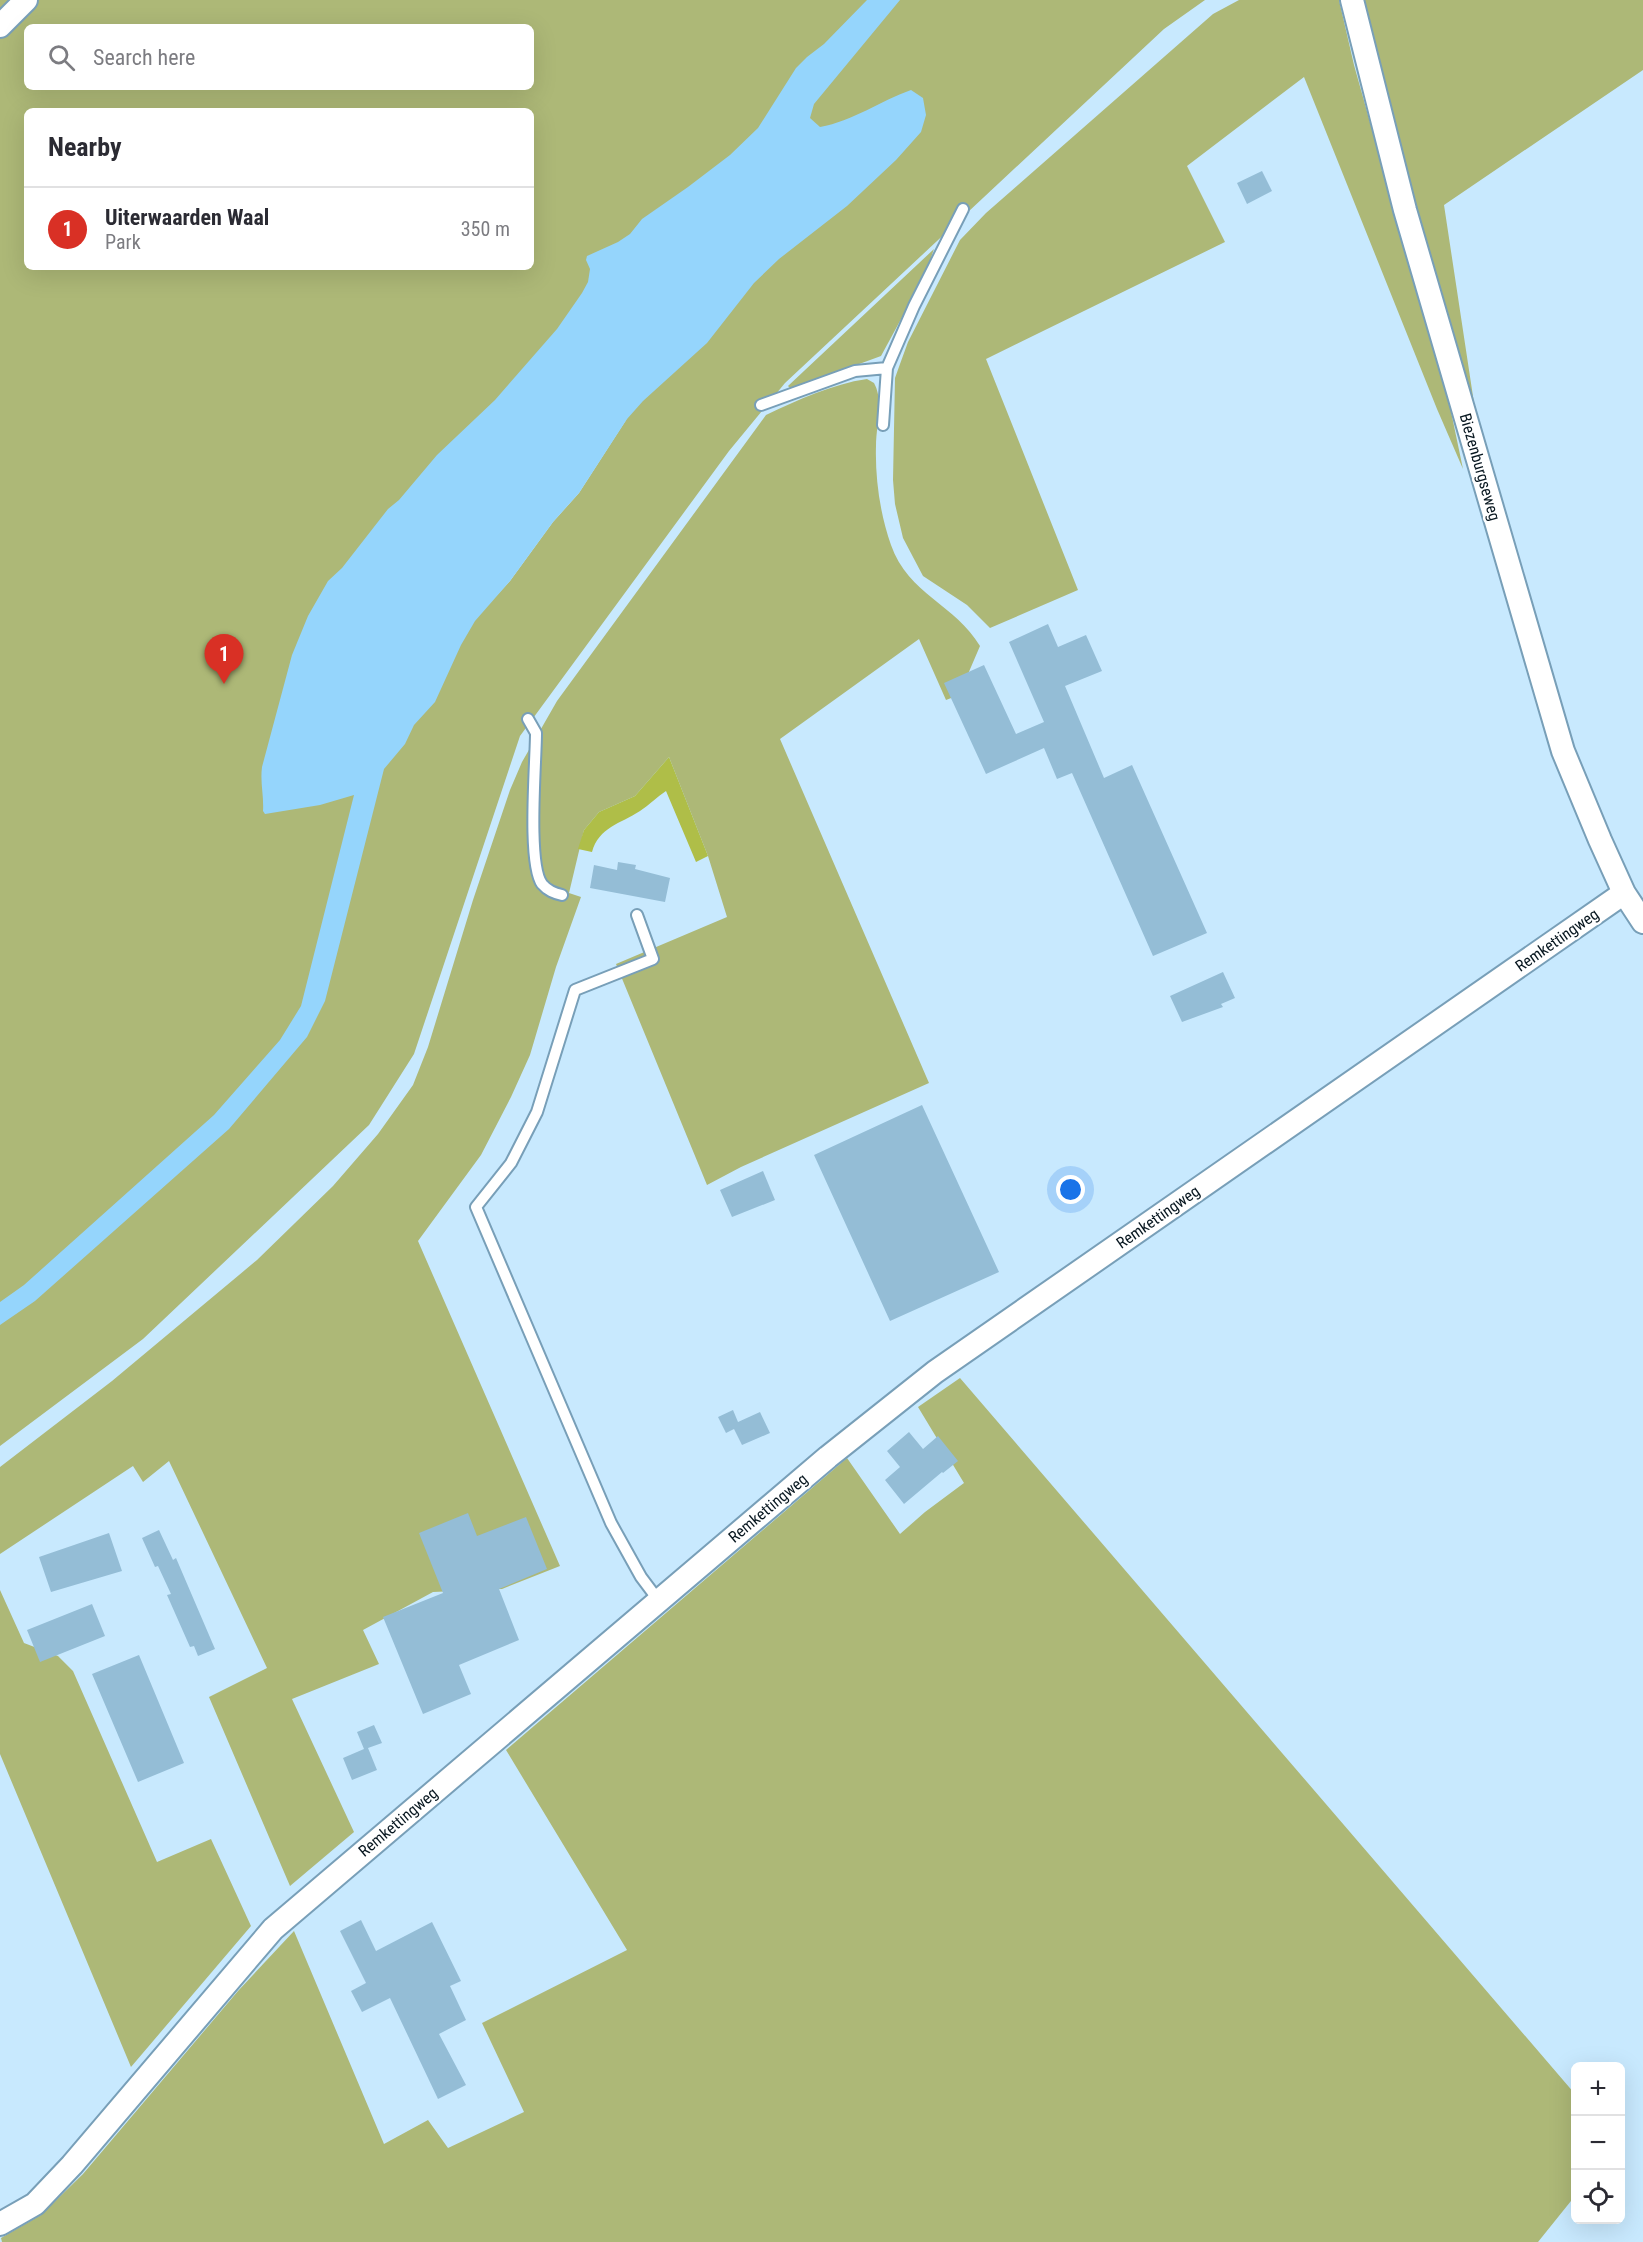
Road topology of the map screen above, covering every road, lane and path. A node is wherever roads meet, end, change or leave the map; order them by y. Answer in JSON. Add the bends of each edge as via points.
{"nodes":[{"id":1,"x":26,"y":0,"type":"edge"},
{"id":2,"x":1352,"y":0,"type":"edge"},
{"id":3,"x":0,"y":26,"type":"edge"},
{"id":4,"x":963,"y":209,"type":"dead end"},
{"id":5,"x":887,"y":368,"type":"junction"},
{"id":6,"x":761,"y":405,"type":"dead end"},
{"id":7,"x":883,"y":425,"type":"dead end"},
{"id":8,"x":528,"y":719,"type":"dead end"},
{"id":9,"x":1624,"y":893,"type":"junction"},
{"id":10,"x":562,"y":895,"type":"dead end"},
{"id":11,"x":637,"y":915,"type":"dead end"},
{"id":12,"x":1643,"y":922,"type":"edge"},
{"id":13,"x":659,"y":1601,"type":"junction"},
{"id":14,"x":0,"y":2224,"type":"edge"}],
"edges":[{"from":1,"to":3,"type":"street"},
{"from":2,"to":9,"type":"street","name":"Biezenburgseweg","via":[[1405,210],[1563,751]]},
{"from":4,"to":5,"type":"lane"},
{"from":5,"to":6,"type":"lane","via":[[855,371]]},
{"from":5,"to":7,"type":"lane"},
{"from":8,"to":10,"type":"lane","via":[[536,732],[536,870],[550,892]]},
{"from":9,"to":12,"type":"street","name":"Biezenburgseweg"},
{"from":9,"to":13,"type":"street","name":"Remkettingweg","via":[[935,1372]]},
{"from":11,"to":13,"type":"lane","via":[[653,959],[575,990],[537,1112],[511,1163],[476,1207],[611,1523]]},
{"from":13,"to":14,"type":"street","name":"Remkettingweg","via":[[273,1929],[72,2165],[34,2204]]}]}
